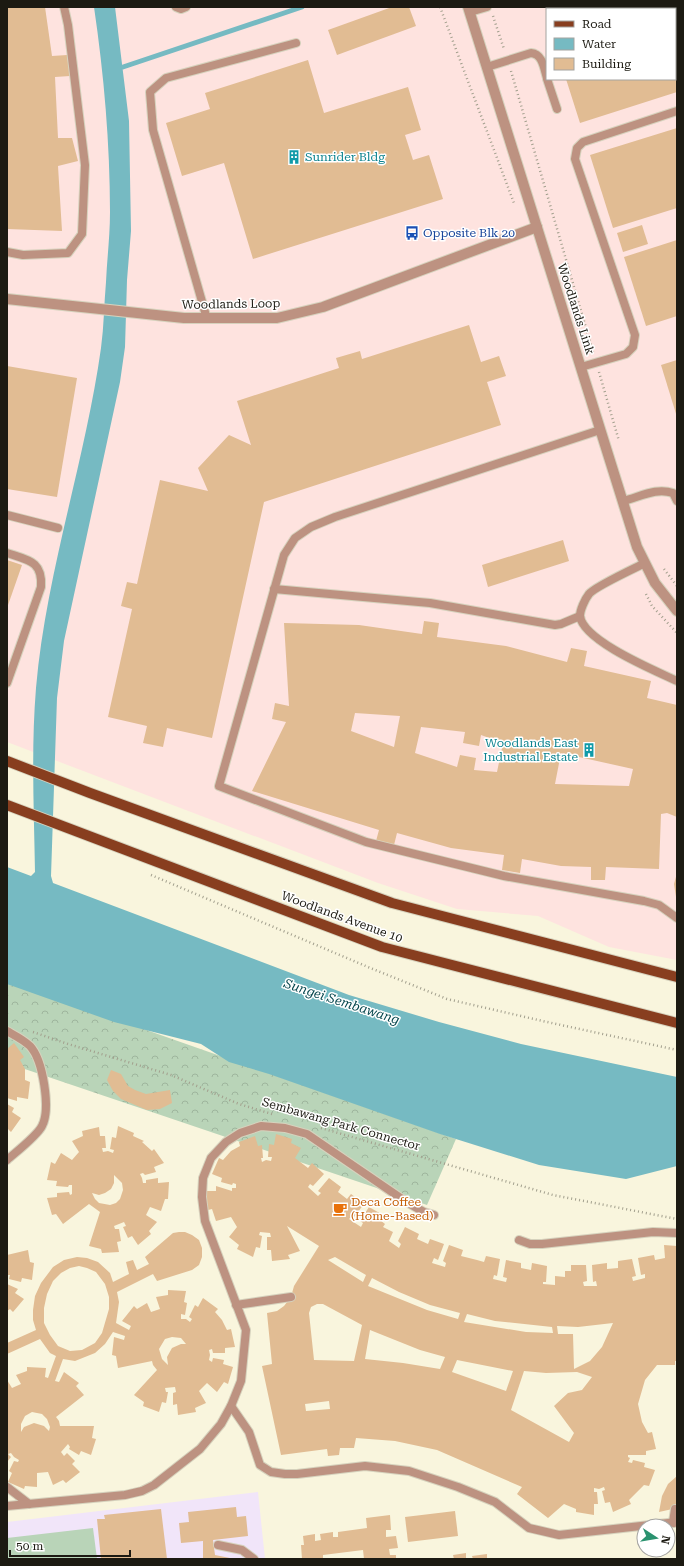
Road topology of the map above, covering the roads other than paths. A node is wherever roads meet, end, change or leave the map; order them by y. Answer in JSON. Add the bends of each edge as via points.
{"nodes":[{"id":1,"x":64,"y":7,"type":"edge"},
{"id":2,"x":176,"y":7,"type":"edge"},
{"id":3,"x":186,"y":7,"type":"edge"},
{"id":4,"x":487,"y":7,"type":"edge"},
{"id":5,"x":469,"y":10,"type":"edge"},
{"id":6,"x":296,"y":43,"type":"dead end"},
{"id":7,"x":487,"y":67,"type":"junction"},
{"id":8,"x":546,"y":76,"type":"edge"},
{"id":9,"x":547,"y":80,"type":"edge"},
{"id":10,"x":557,"y":109,"type":"dead end"},
{"id":11,"x":677,"y":111,"type":"edge"},
{"id":12,"x":537,"y":227,"type":"junction"},
{"id":13,"x":7,"y":252,"type":"edge"},
{"id":14,"x":7,"y":299,"type":"edge"},
{"id":15,"x":207,"y":318,"type":"junction"},
{"id":16,"x":581,"y":367,"type":"junction"},
{"id":17,"x":600,"y":430,"type":"junction"},
{"id":18,"x":623,"y":501,"type":"junction"},
{"id":19,"x":677,"y":501,"type":"edge"},
{"id":20,"x":7,"y":514,"type":"edge"},
{"id":21,"x":58,"y":528,"type":"dead end"},
{"id":22,"x":7,"y":553,"type":"edge"},
{"id":23,"x":645,"y":563,"type":"junction"},
{"id":24,"x":274,"y":589,"type":"junction"},
{"id":25,"x":677,"y":610,"type":"edge"},
{"id":26,"x":580,"y":616,"type":"junction"},
{"id":27,"x":677,"y":681,"type":"edge"},
{"id":28,"x":7,"y":683,"type":"edge"},
{"id":29,"x":7,"y":761,"type":"edge"},
{"id":30,"x":7,"y":805,"type":"edge"},
{"id":31,"x":677,"y":918,"type":"edge"},
{"id":32,"x":677,"y":977,"type":"edge"},
{"id":33,"x":677,"y":1024,"type":"edge"},
{"id":34,"x":7,"y":1031,"type":"edge"},
{"id":35,"x":7,"y":1160,"type":"edge"},
{"id":36,"x":434,"y":1215,"type":"dead end"},
{"id":37,"x":677,"y":1233,"type":"edge"},
{"id":38,"x":519,"y":1240,"type":"dead end"},
{"id":39,"x":292,"y":1297,"type":"dead end"},
{"id":40,"x":236,"y":1304,"type":"junction"},
{"id":41,"x":231,"y":1406,"type":"junction"},
{"id":42,"x":7,"y":1487,"type":"edge"},
{"id":43,"x":28,"y":1504,"type":"junction"},
{"id":44,"x":7,"y":1506,"type":"edge"},
{"id":45,"x":675,"y":1509,"type":"dead end"},
{"id":46,"x":674,"y":1518,"type":"edge"},
{"id":47,"x":636,"y":1526,"type":"edge"},
{"id":48,"x":218,"y":1545,"type":"dead end"},
{"id":49,"x":254,"y":1559,"type":"edge"}],
"edges":[{"from":1,"to":13,"type":"lane","via":[[85,165],[82,234],[68,253],[22,255]]},
{"from":2,"to":3,"type":"lane"},
{"from":4,"to":5,"type":"lane"},
{"from":5,"to":7,"type":"street","name":"Woodlands Link"},
{"from":6,"to":15,"type":"lane","via":[[166,78],[150,92],[153,130]]},
{"from":7,"to":8,"type":"lane","via":[[536,53]]},
{"from":7,"to":12,"type":"street","name":"Woodlands Link"},
{"from":9,"to":10,"type":"lane"},
{"from":11,"to":16,"type":"lane","via":[[583,142],[577,148],[575,159],[635,335],[632,347],[626,354]]},
{"from":12,"to":15,"type":"street","name":"Woodlands Loop","via":[[323,307],[277,318]]},
{"from":12,"to":16,"type":"street","name":"Woodlands Link"},
{"from":14,"to":15,"type":"street","name":"Woodlands Loop","via":[[184,318]]},
{"from":16,"to":17,"type":"street","name":"Woodlands Link"},
{"from":17,"to":18,"type":"street","name":"Woodlands Link"},
{"from":17,"to":24,"type":"lane","via":[[311,527],[295,538],[284,555]]},
{"from":18,"to":19,"type":"lane","via":[[654,491],[673,493]]},
{"from":18,"to":23,"type":"street","name":"Woodlands Link","via":[[637,547]]},
{"from":20,"to":21,"type":"lane"},
{"from":22,"to":28,"type":"lane","via":[[34,563],[42,576],[41,587]]},
{"from":23,"to":25,"type":"street","name":"Woodlands Link","via":[[655,583]]},
{"from":23,"to":26,"type":"lane","via":[[590,592]]},
{"from":24,"to":26,"type":"lane","via":[[430,603],[555,625]]},
{"from":24,"to":31,"type":"lane","via":[[219,786],[366,842],[504,876],[644,901],[659,905]]},
{"from":26,"to":27,"type":"lane","via":[[586,629],[613,650]]},
{"from":29,"to":32,"type":"main road","via":[[392,903]]},
{"from":30,"to":33,"type":"main road","name":"Woodlands Avenue 10","via":[[382,947]]},
{"from":34,"to":35,"type":"lane","via":[[30,1047],[42,1069],[47,1107],[42,1126]]},
{"from":36,"to":40,"type":"lane","via":[[408,1203],[307,1134],[285,1128],[261,1126],[240,1133],[226,1142],[211,1158],[203,1178],[202,1197],[205,1221]]},
{"from":37,"to":38,"type":"lane","via":[[653,1232],[542,1244],[530,1244]]},
{"from":39,"to":40,"type":"lane"},
{"from":40,"to":41,"type":"lane","via":[[246,1330],[241,1381]]},
{"from":41,"to":43,"type":"lane","via":[[221,1424],[200,1449],[154,1485],[142,1491],[125,1495]]},
{"from":41,"to":47,"type":"lane","via":[[249,1432],[260,1465],[271,1472],[297,1474],[365,1466],[409,1471],[495,1502],[529,1528],[559,1535]]},
{"from":42,"to":43,"type":"lane"},
{"from":43,"to":44,"type":"lane"},
{"from":45,"to":46,"type":"lane"},
{"from":48,"to":49,"type":"lane","via":[[242,1550]]}]}
